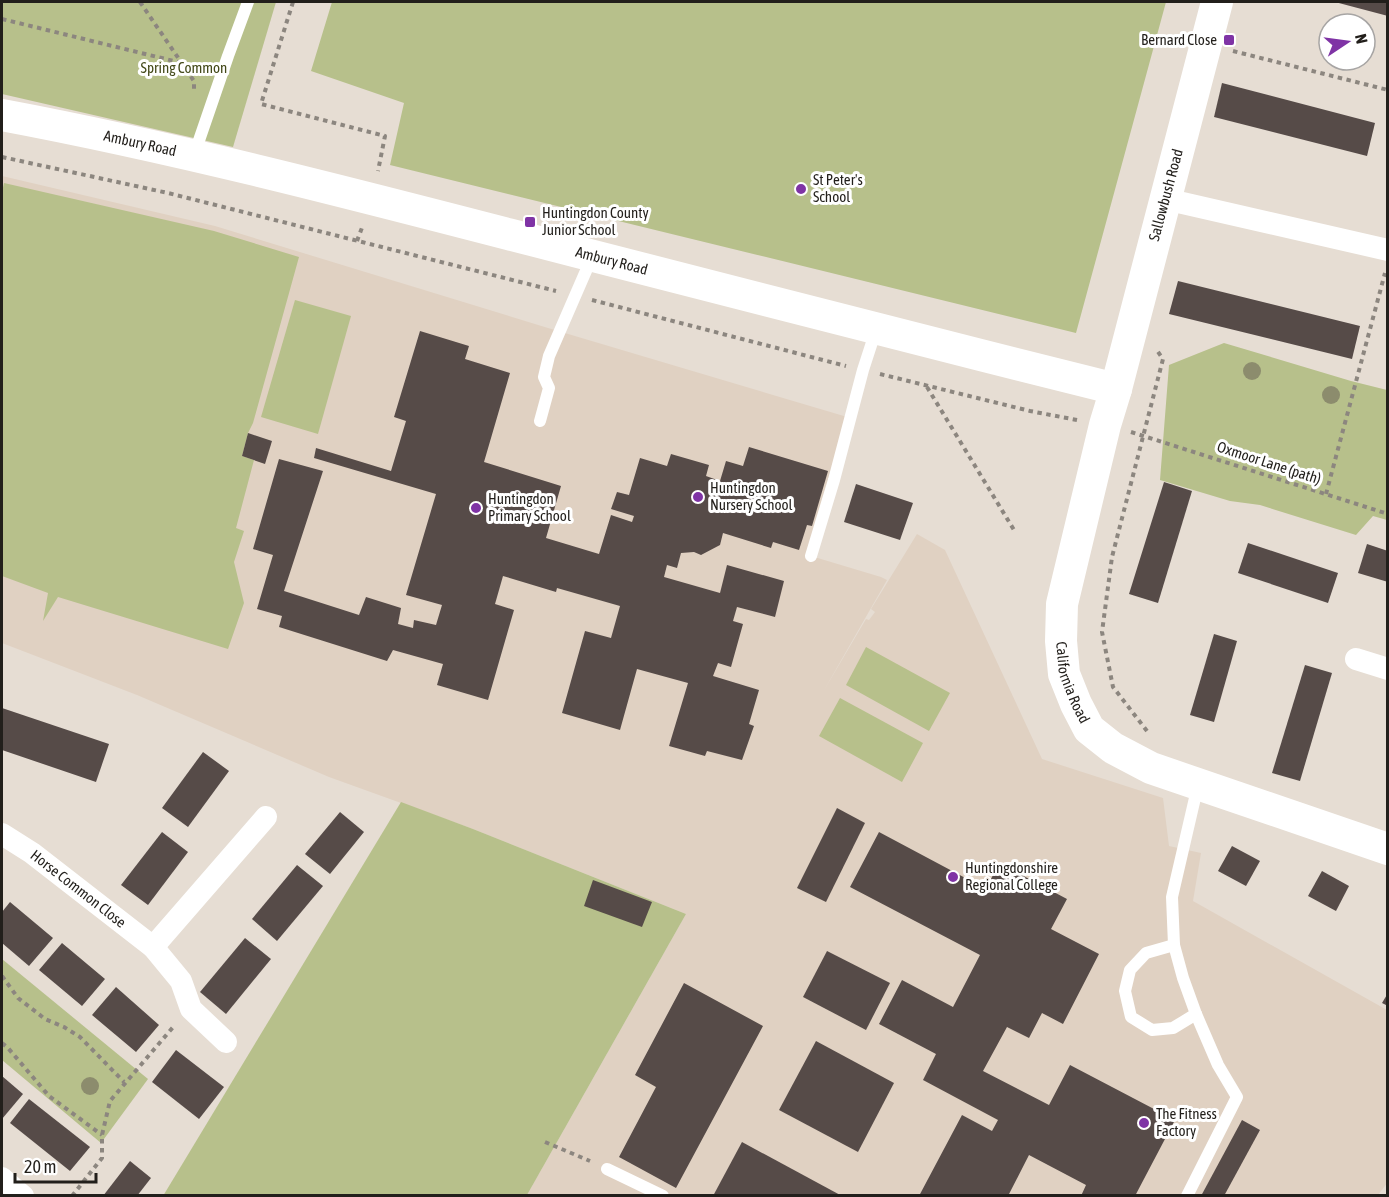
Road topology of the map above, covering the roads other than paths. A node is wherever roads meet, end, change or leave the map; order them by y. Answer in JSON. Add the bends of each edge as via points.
{"nodes":[{"id":1,"x":248,"y":2,"type":"edge"},
{"id":2,"x":1217,"y":2,"type":"edge"},
{"id":3,"x":2,"y":115,"type":"edge"},
{"id":4,"x":194,"y":156,"type":"junction"},
{"id":5,"x":1165,"y":199,"type":"junction"},
{"id":6,"x":1387,"y":251,"type":"edge"},
{"id":7,"x":592,"y":256,"type":"junction"},
{"id":8,"x":876,"y":330,"type":"junction"},
{"id":9,"x":1116,"y":388,"type":"junction"},
{"id":10,"x":540,"y":422,"type":"dead end"},
{"id":11,"x":811,"y":556,"type":"dead end"},
{"id":12,"x":1356,"y":659,"type":"dead end"},
{"id":13,"x":1388,"y":669,"type":"edge"},
{"id":14,"x":1198,"y":785,"type":"junction"},
{"id":15,"x":266,"y":817,"type":"dead end"},
{"id":16,"x":2,"y":834,"type":"edge"},
{"id":17,"x":1388,"y":849,"type":"edge"},
{"id":18,"x":1174,"y":945,"type":"junction"},
{"id":19,"x":153,"y":947,"type":"junction"},
{"id":20,"x":1196,"y":1014,"type":"junction"},
{"id":21,"x":226,"y":1042,"type":"dead end"},
{"id":22,"x":607,"y":1168,"type":"road end"},
{"id":23,"x":2,"y":1178,"type":"edge"},
{"id":24,"x":23,"y":1196,"type":"edge"},
{"id":25,"x":663,"y":1196,"type":"edge"},
{"id":26,"x":1187,"y":1196,"type":"edge"}],
"edges":[{"from":1,"to":4,"type":"lane"},
{"from":2,"to":5,"type":"street","name":"Sallowbush Road"},
{"from":3,"to":4,"type":"street","name":"Ambury Road"},
{"from":4,"to":7,"type":"street","name":"Ambury Road"},
{"from":5,"to":6,"type":"street"},
{"from":5,"to":9,"type":"street","name":"Sallowbush Road"},
{"from":7,"to":8,"type":"street","name":"Ambury Road"},
{"from":7,"to":10,"type":"lane","via":[[549,356],[544,377],[549,388]]},
{"from":8,"to":9,"type":"street","name":"Ambury Road"},
{"from":8,"to":11,"type":"lane"},
{"from":9,"to":14,"type":"street","name":"California Road","via":[[1062,604],[1064,674],[1089,729],[1113,748],[1151,768]]},
{"from":12,"to":13,"type":"street"},
{"from":14,"to":17,"type":"street","name":"California Road"},
{"from":14,"to":18,"type":"lane","via":[[1172,897]]},
{"from":15,"to":19,"type":"street"},
{"from":16,"to":19,"type":"street","name":"Horse Common Close"},
{"from":18,"to":20,"type":"lane"},
{"from":18,"to":20,"type":"lane","via":[[1146,953],[1130,970],[1125,991],[1131,1017],[1152,1030],[1173,1028]]},
{"from":19,"to":21,"type":"street","name":"Horse Common Close","via":[[181,981],[191,1009]]},
{"from":20,"to":26,"type":"lane","via":[[1237,1097]]},
{"from":22,"to":25,"type":"lane"},
{"from":23,"to":24,"type":"street"}]}
